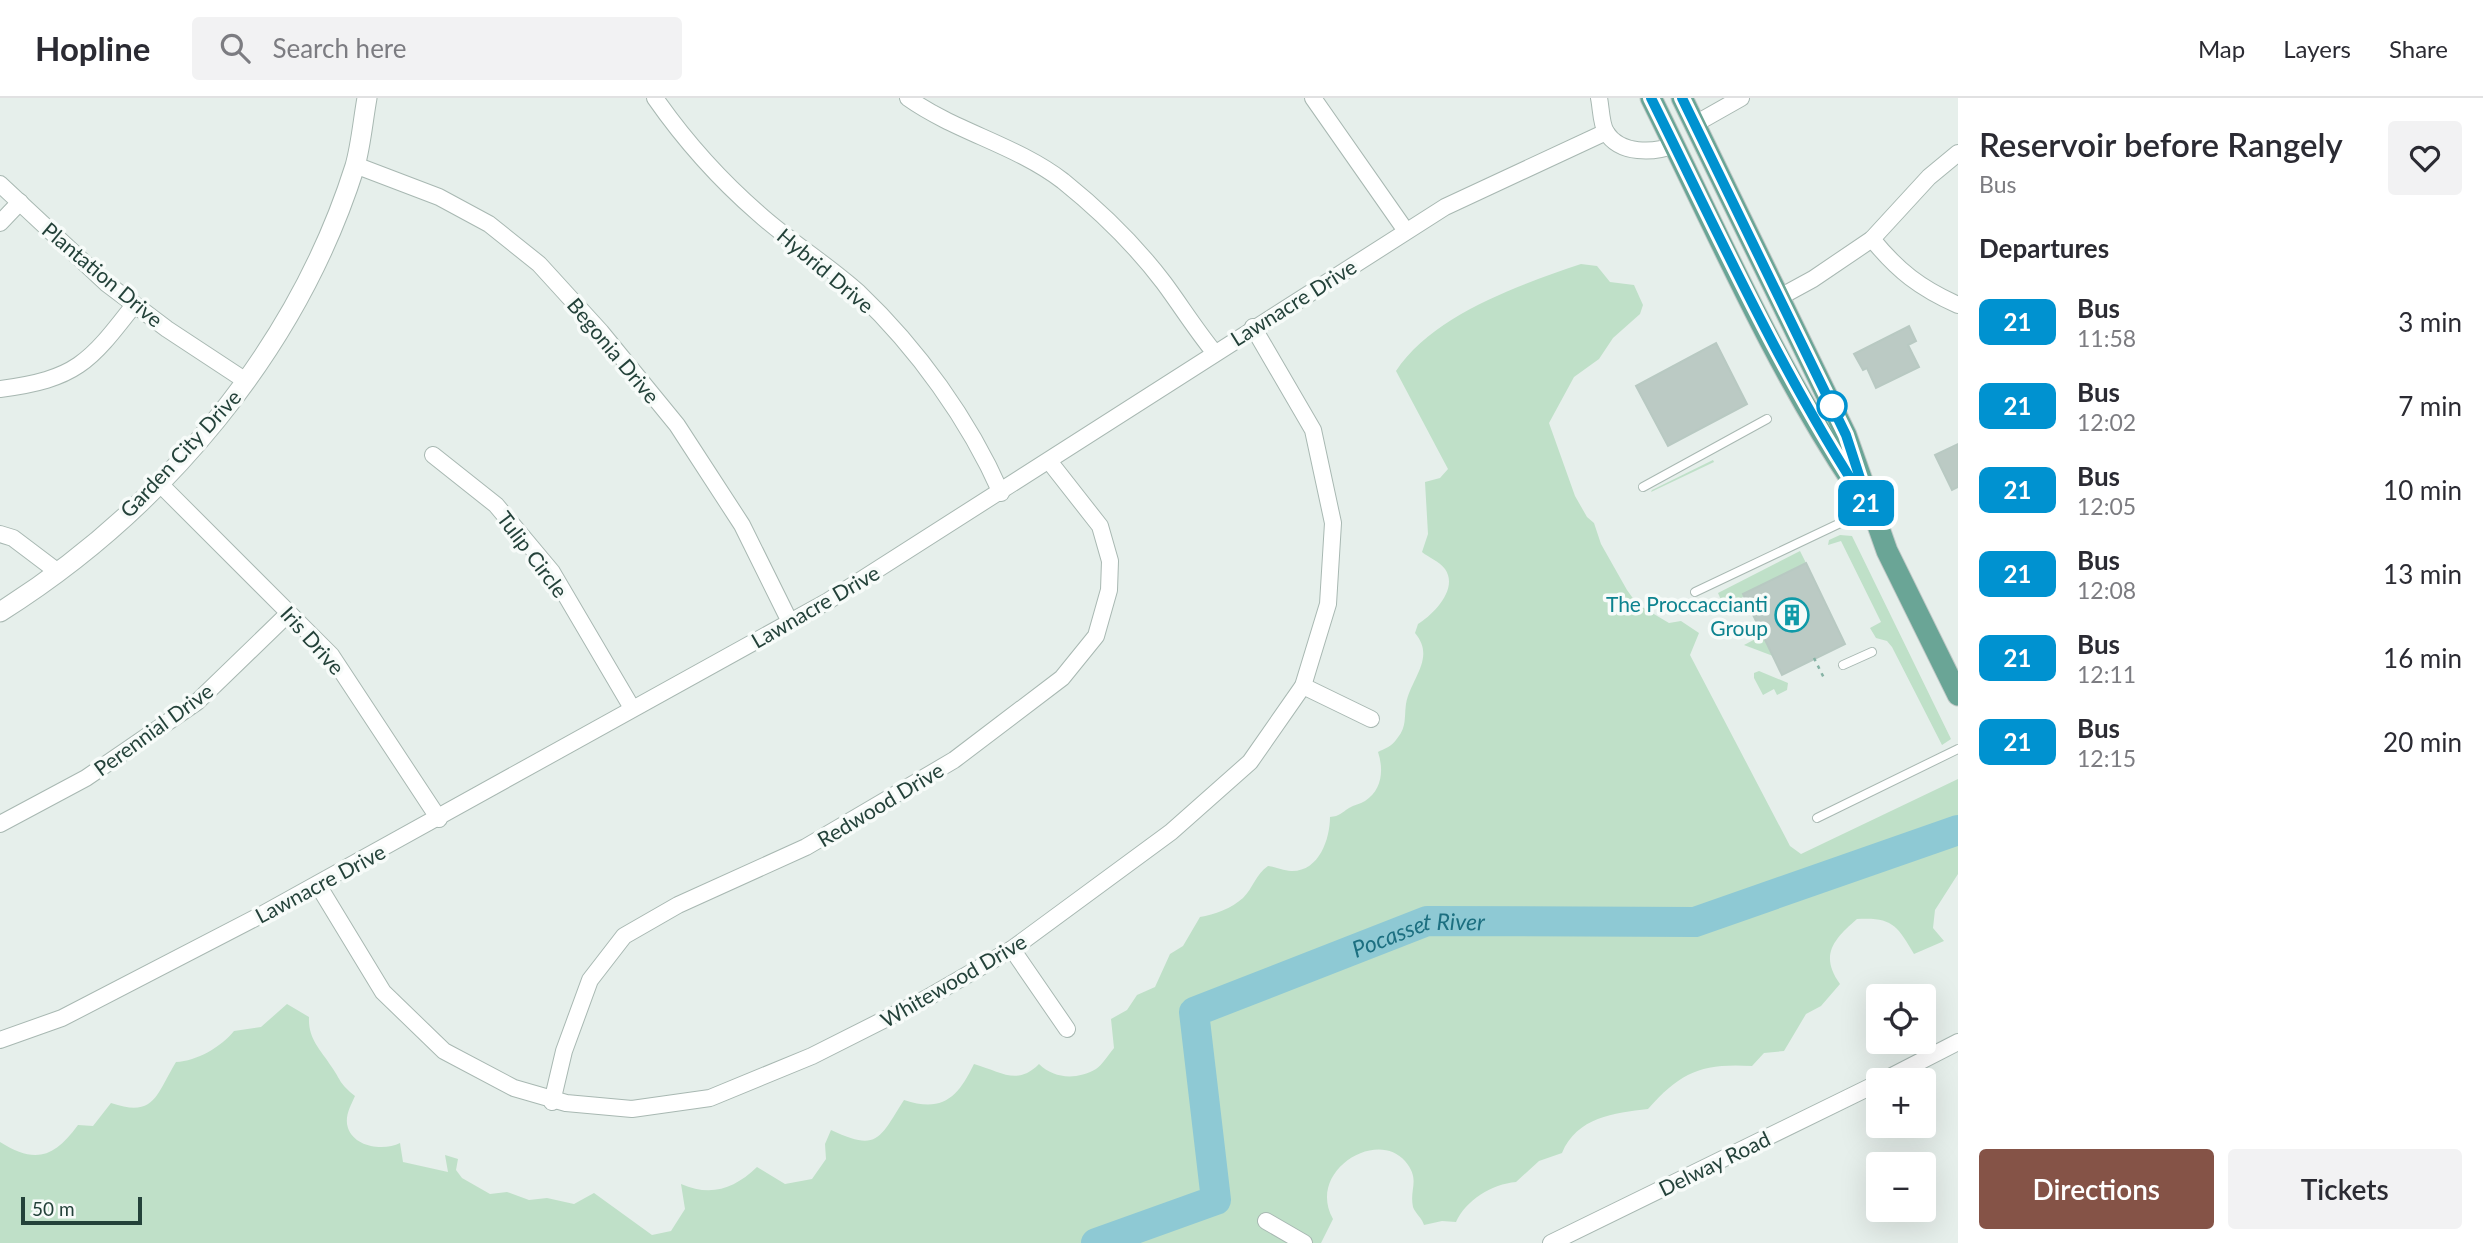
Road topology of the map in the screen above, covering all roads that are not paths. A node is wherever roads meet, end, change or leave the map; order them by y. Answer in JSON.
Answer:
{"nodes":[{"id":1,"x":367,"y":98,"type":"edge"},
{"id":2,"x":655,"y":98,"type":"edge"},
{"id":3,"x":908,"y":98,"type":"edge"},
{"id":4,"x":1313,"y":98,"type":"edge"},
{"id":5,"x":1599,"y":98,"type":"edge"},
{"id":6,"x":1651,"y":98,"type":"edge"},
{"id":7,"x":1682,"y":98,"type":"edge"},
{"id":8,"x":1741,"y":98,"type":"edge"},
{"id":9,"x":1695,"y":124,"type":"junction"},
{"id":10,"x":1606,"y":132,"type":"junction"},
{"id":11,"x":1675,"y":145,"type":"junction"},
{"id":12,"x":1958,"y":153,"type":"edge"},
{"id":13,"x":355,"y":165,"type":"junction"},
{"id":14,"x":0,"y":184,"type":"edge"},
{"id":15,"x":20,"y":202,"type":"junction"},
{"id":16,"x":0,"y":223,"type":"edge"},
{"id":17,"x":1406,"y":231,"type":"junction"},
{"id":18,"x":1872,"y":239,"type":"junction"},
{"id":19,"x":1780,"y":298,"type":"junction"},
{"id":20,"x":134,"y":304,"type":"junction"},
{"id":21,"x":1958,"y":305,"type":"edge"},
{"id":22,"x":1253,"y":327,"type":"junction"},
{"id":23,"x":1214,"y":352,"type":"junction"},
{"id":24,"x":246,"y":381,"type":"junction"},
{"id":25,"x":0,"y":389,"type":"edge"},
{"id":26,"x":1768,"y":419,"type":"dead end"},
{"id":27,"x":433,"y":455,"type":"dead end"},
{"id":28,"x":1049,"y":461,"type":"junction"},
{"id":29,"x":159,"y":483,"type":"junction"},
{"id":30,"x":1643,"y":486,"type":"dead end"},
{"id":31,"x":1001,"y":492,"type":"junction"},
{"id":32,"x":1870,"y":509,"type":"junction"},
{"id":33,"x":0,"y":534,"type":"edge"},
{"id":34,"x":58,"y":572,"type":"junction"},
{"id":35,"x":1695,"y":592,"type":"dead end"},
{"id":36,"x":0,"y":612,"type":"edge"},
{"id":37,"x":289,"y":613,"type":"junction"},
{"id":38,"x":790,"y":622,"type":"junction"},
{"id":39,"x":1872,"y":652,"type":"dead end"},
{"id":40,"x":1843,"y":665,"type":"dead end"},
{"id":41,"x":1303,"y":686,"type":"junction"},
{"id":42,"x":1958,"y":695,"type":"edge"},
{"id":43,"x":632,"y":708,"type":"junction"},
{"id":44,"x":1371,"y":719,"type":"dead end"},
{"id":45,"x":1958,"y":748,"type":"edge"},
{"id":46,"x":1817,"y":818,"type":"dead end"},
{"id":47,"x":439,"y":819,"type":"junction"},
{"id":48,"x":0,"y":824,"type":"edge"},
{"id":49,"x":318,"y":885,"type":"junction"},
{"id":50,"x":1012,"y":949,"type":"junction"},
{"id":51,"x":1067,"y":1028,"type":"dead end"},
{"id":52,"x":0,"y":1040,"type":"edge"},
{"id":53,"x":1958,"y":1042,"type":"edge"},
{"id":54,"x":1907,"y":1068,"type":"edge"},
{"id":55,"x":1866,"y":1089,"type":"edge"},
{"id":56,"x":552,"y":1102,"type":"junction"},
{"id":57,"x":1266,"y":1221,"type":"dead end"},
{"id":58,"x":1304,"y":1243,"type":"edge"},
{"id":59,"x":1551,"y":1243,"type":"edge"}],
"edges":[{"from":1,"to":13,"type":"street","name":"Garden City Drive"},
{"from":2,"to":31,"type":"street","name":"Hybrid Drive"},
{"from":3,"to":23,"type":"street"},
{"from":4,"to":17,"type":"street"},
{"from":5,"to":10,"type":"street"},
{"from":6,"to":11,"type":"main road"},
{"from":7,"to":9,"type":"main road"},
{"from":8,"to":9,"type":"street"},
{"from":9,"to":19,"type":"main road"},
{"from":10,"to":11,"type":"street"},
{"from":10,"to":17,"type":"street","name":"Lawnacre Drive"},
{"from":11,"to":32,"type":"main road"},
{"from":12,"to":18,"type":"street"},
{"from":13,"to":24,"type":"street","name":"Garden City Drive"},
{"from":13,"to":38,"type":"street","name":"Begonia Drive"},
{"from":14,"to":15,"type":"street","name":"Plantation Drive"},
{"from":15,"to":16,"type":"street"},
{"from":15,"to":20,"type":"street","name":"Plantation Drive"},
{"from":17,"to":22,"type":"street","name":"Lawnacre Drive"},
{"from":18,"to":19,"type":"street"},
{"from":18,"to":21,"type":"street"},
{"from":19,"to":32,"type":"main road"},
{"from":20,"to":24,"type":"street","name":"Plantation Drive"},
{"from":20,"to":25,"type":"street"},
{"from":22,"to":23,"type":"street","name":"Lawnacre Drive"},
{"from":22,"to":41,"type":"street","name":"Whitewood Drive"},
{"from":23,"to":28,"type":"street","name":"Lawnacre Drive"},
{"from":24,"to":29,"type":"street","name":"Garden City Drive"},
{"from":26,"to":30,"type":"lane"},
{"from":27,"to":43,"type":"street","name":"Tulip Circle"},
{"from":28,"to":31,"type":"street","name":"Lawnacre Drive"},
{"from":28,"to":56,"type":"street","name":"Redwood Drive"},
{"from":29,"to":34,"type":"street","name":"Garden City Drive"},
{"from":29,"to":37,"type":"street","name":"Iris Drive"},
{"from":31,"to":38,"type":"street","name":"Lawnacre Drive"},
{"from":32,"to":35,"type":"lane"},
{"from":32,"to":42,"type":"main road"},
{"from":33,"to":34,"type":"street"},
{"from":34,"to":36,"type":"street","name":"Garden City Drive"},
{"from":37,"to":47,"type":"street","name":"Iris Drive"},
{"from":37,"to":48,"type":"street","name":"Perennial Drive"},
{"from":38,"to":43,"type":"street","name":"Lawnacre Drive"},
{"from":39,"to":40,"type":"lane"},
{"from":41,"to":44,"type":"street"},
{"from":41,"to":50,"type":"street","name":"Whitewood Drive"},
{"from":43,"to":47,"type":"street","name":"Lawnacre Drive"},
{"from":45,"to":46,"type":"lane"},
{"from":47,"to":49,"type":"street","name":"Lawnacre Drive"},
{"from":49,"to":52,"type":"street","name":"Lawnacre Drive"},
{"from":49,"to":56,"type":"street","name":"Whitewood Drive"},
{"from":50,"to":51,"type":"street"},
{"from":50,"to":56,"type":"street","name":"Whitewood Drive"},
{"from":53,"to":54,"type":"street"},
{"from":55,"to":59,"type":"street","name":"Delway Road"},
{"from":57,"to":58,"type":"street"}]}
